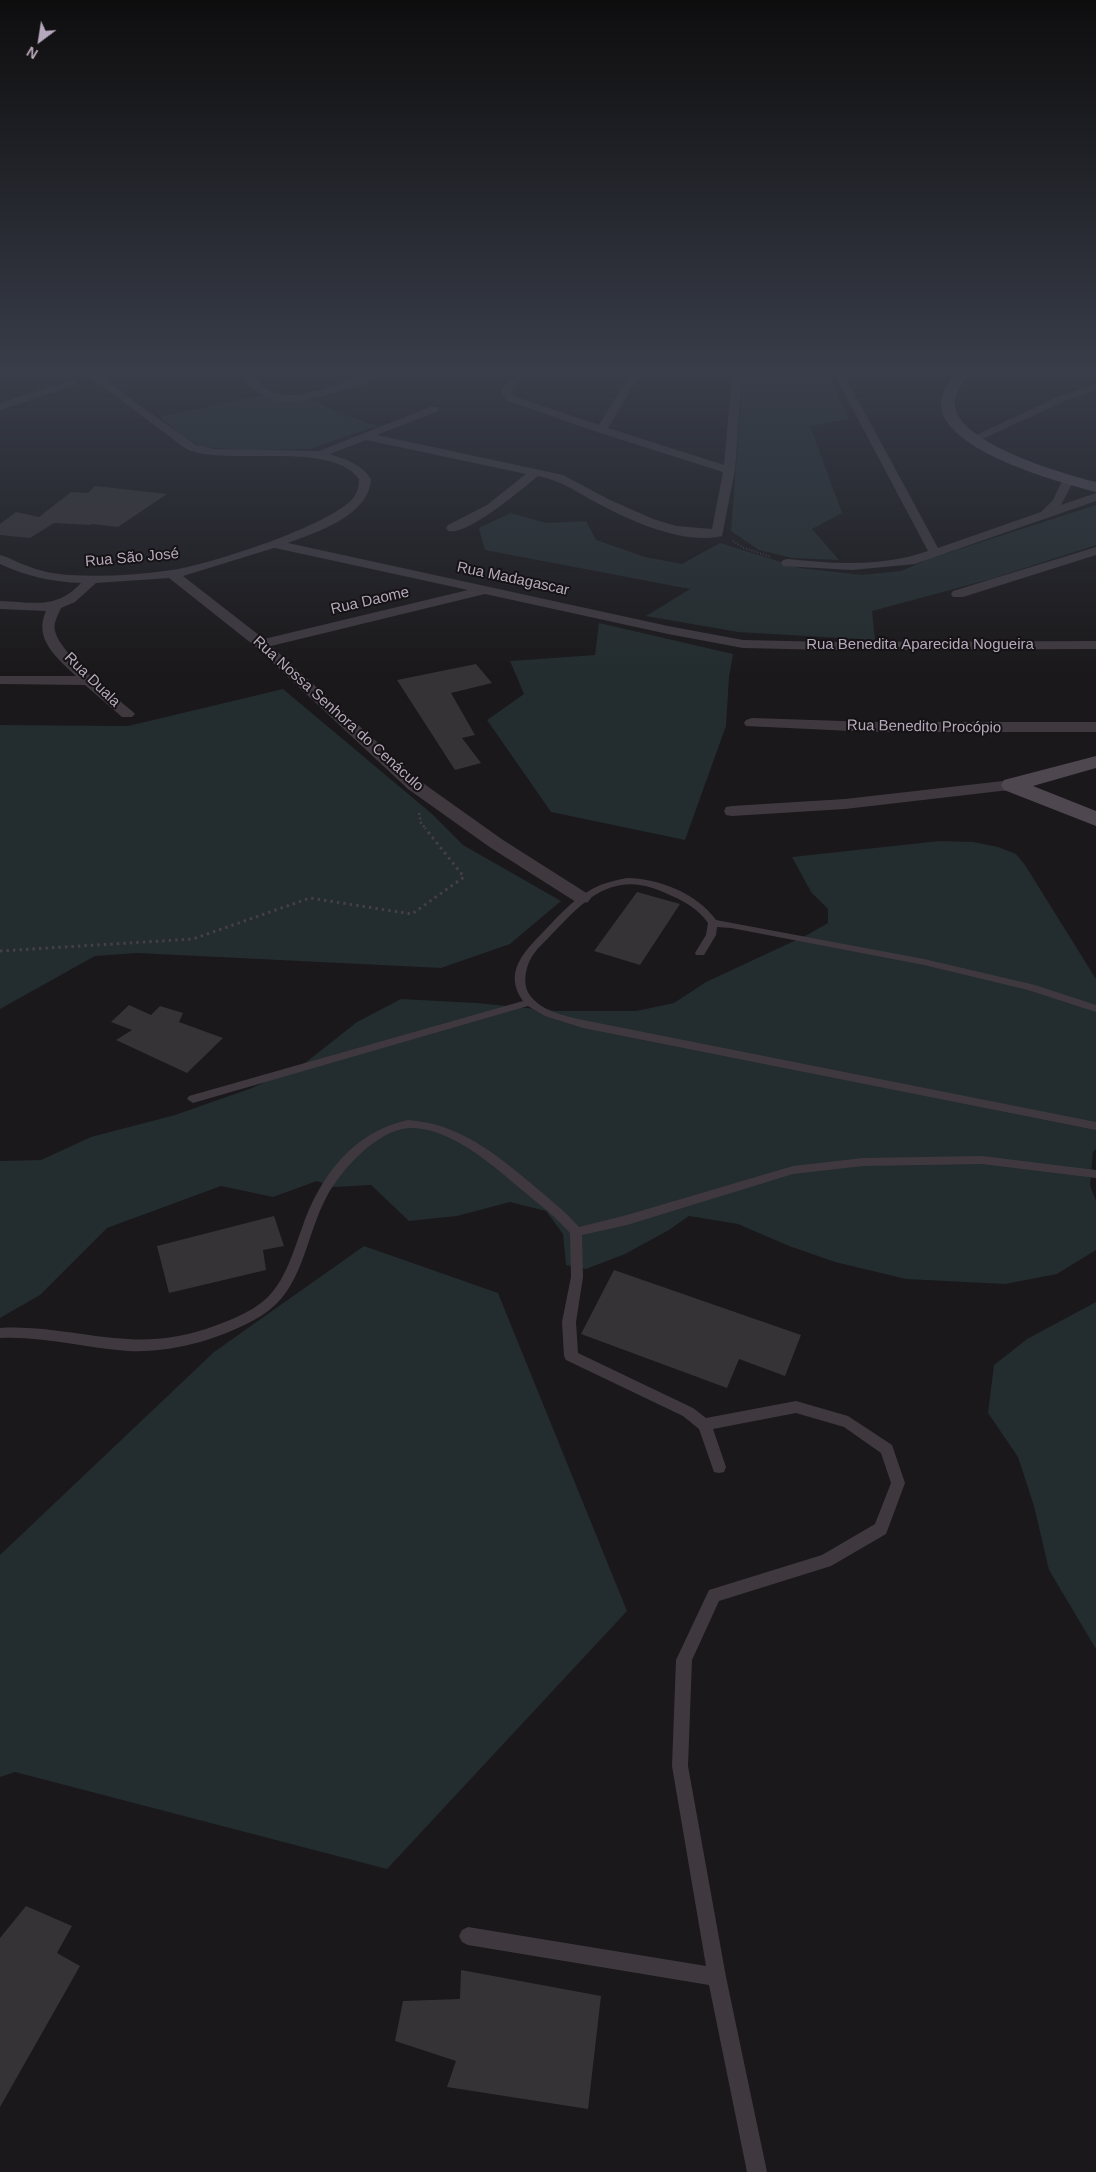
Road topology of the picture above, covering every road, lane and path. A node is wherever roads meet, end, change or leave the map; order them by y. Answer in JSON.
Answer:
{"nodes":[{"id":1,"x":362,"y":475,"type":"edge"},
{"id":2,"x":532,"y":475,"type":"edge"},
{"id":3,"x":553,"y":475,"type":"edge"},
{"id":4,"x":728,"y":475,"type":"edge"},
{"id":5,"x":893,"y":475,"type":"edge"},
{"id":6,"x":1055,"y":475,"type":"edge"},
{"id":7,"x":1068,"y":480,"type":"junction"},
{"id":8,"x":1096,"y":487,"type":"edge"},
{"id":9,"x":1096,"y":497,"type":"edge"},
{"id":10,"x":1046,"y":514,"type":"junction"},
{"id":11,"x":452,"y":528,"type":"dead end"},
{"id":12,"x":924,"y":530,"type":"junction"},
{"id":13,"x":718,"y":533,"type":"junction"},
{"id":14,"x":970,"y":540,"type":"junction"},
{"id":15,"x":275,"y":544,"type":"junction"},
{"id":16,"x":1096,"y":552,"type":"edge"},
{"id":17,"x":935,"y":553,"type":"junction"},
{"id":18,"x":0,"y":560,"type":"edge"},
{"id":19,"x":788,"y":562,"type":"joint"},
{"id":20,"x":172,"y":574,"type":"junction"},
{"id":21,"x":43,"y":576,"type":"junction"},
{"id":22,"x":92,"y":579,"type":"junction"},
{"id":23,"x":486,"y":590,"type":"junction"},
{"id":24,"x":958,"y":594,"type":"dead end"},
{"id":25,"x":27,"y":596,"type":"junction"},
{"id":26,"x":0,"y":605,"type":"edge"},
{"id":27,"x":54,"y":608,"type":"junction"},
{"id":28,"x":261,"y":644,"type":"junction"},
{"id":29,"x":743,"y":644,"type":"joint"},
{"id":30,"x":1096,"y":645,"type":"edge"},
{"id":31,"x":0,"y":680,"type":"edge"},
{"id":32,"x":88,"y":681,"type":"junction"},
{"id":33,"x":128,"y":714,"type":"dead end"},
{"id":34,"x":752,"y":723,"type":"dead end"},
{"id":35,"x":1096,"y":727,"type":"edge"},
{"id":36,"x":1096,"y":762,"type":"edge"},
{"id":37,"x":414,"y":785,"type":"junction"},
{"id":38,"x":1012,"y":785,"type":"junction"},
{"id":39,"x":732,"y":811,"type":"dead end"},
{"id":40,"x":1096,"y":819,"type":"edge"},
{"id":41,"x":582,"y":898,"type":"junction"},
{"id":42,"x":713,"y":923,"type":"junction"},
{"id":43,"x":0,"y":952,"type":"edge"},
{"id":44,"x":700,"y":953,"type":"dead end"},
{"id":45,"x":530,"y":1002,"type":"junction"},
{"id":46,"x":1096,"y":1009,"type":"edge"},
{"id":47,"x":192,"y":1099,"type":"dead end"},
{"id":48,"x":1096,"y":1126,"type":"edge"},
{"id":49,"x":1096,"y":1174,"type":"edge"},
{"id":50,"x":576,"y":1232,"type":"junction"},
{"id":51,"x":0,"y":1333,"type":"edge"},
{"id":52,"x":704,"y":1425,"type":"junction"},
{"id":53,"x":719,"y":1467,"type":"dead end"},
{"id":54,"x":468,"y":1936,"type":"dead end"},
{"id":55,"x":717,"y":1977,"type":"junction"},
{"id":56,"x":757,"y":2172,"type":"edge"}],
"edges":[{"from":1,"to":15,"type":"street","name":"Rua São José"},
{"from":2,"to":11,"type":"street"},
{"from":3,"to":13,"type":"street"},
{"from":4,"to":13,"type":"street"},
{"from":5,"to":12,"type":"street"},
{"from":6,"to":7,"type":"main road"},
{"from":7,"to":8,"type":"main road"},
{"from":7,"to":10,"type":"street"},
{"from":9,"to":10,"type":"street"},
{"from":10,"to":14,"type":"street"},
{"from":12,"to":14,"type":"street"},
{"from":12,"to":17,"type":"street"},
{"from":13,"to":19,"type":"path"},
{"from":14,"to":17,"type":"street"},
{"from":15,"to":20,"type":"street","name":"Rua São José"},
{"from":15,"to":23,"type":"street","name":"Rua Madagascar"},
{"from":16,"to":24,"type":"street"},
{"from":17,"to":19,"type":"street"},
{"from":18,"to":21,"type":"street","name":"Rua São José"},
{"from":20,"to":22,"type":"street","name":"Rua São José"},
{"from":20,"to":28,"type":"street","name":"Rua Nossa Senhora do Cenáculo"},
{"from":21,"to":22,"type":"street","name":"Rua São José"},
{"from":21,"to":25,"type":"street"},
{"from":22,"to":27,"type":"street"},
{"from":23,"to":28,"type":"street","name":"Rua Daome"},
{"from":23,"to":29,"type":"street","name":"Rua Madagascar"},
{"from":25,"to":26,"type":"street"},
{"from":25,"to":27,"type":"street"},
{"from":27,"to":32,"type":"street","name":"Rua Duala"},
{"from":28,"to":37,"type":"street","name":"Rua Nossa Senhora do Cenáculo"},
{"from":29,"to":30,"type":"street","name":"Rua Benedita Aparecida Nogueira"},
{"from":31,"to":32,"type":"street"},
{"from":32,"to":33,"type":"street","name":"Rua Duala"},
{"from":34,"to":35,"type":"street","name":"Rua Benedito Procópio"},
{"from":36,"to":38,"type":"main road"},
{"from":37,"to":41,"type":"street","name":"Rua Nossa Senhora do Cenáculo"},
{"from":37,"to":43,"type":"path"},
{"from":38,"to":39,"type":"street"},
{"from":38,"to":40,"type":"main road"},
{"from":41,"to":42,"type":"lane"},
{"from":41,"to":45,"type":"lane"},
{"from":42,"to":44,"type":"lane"},
{"from":42,"to":46,"type":"lane"},
{"from":45,"to":47,"type":"lane"},
{"from":45,"to":48,"type":"lane"},
{"from":49,"to":50,"type":"lane"},
{"from":50,"to":51,"type":"lane"},
{"from":50,"to":52,"type":"lane"},
{"from":52,"to":53,"type":"lane"},
{"from":52,"to":55,"type":"lane"},
{"from":54,"to":55,"type":"lane"},
{"from":55,"to":56,"type":"lane"}]}
